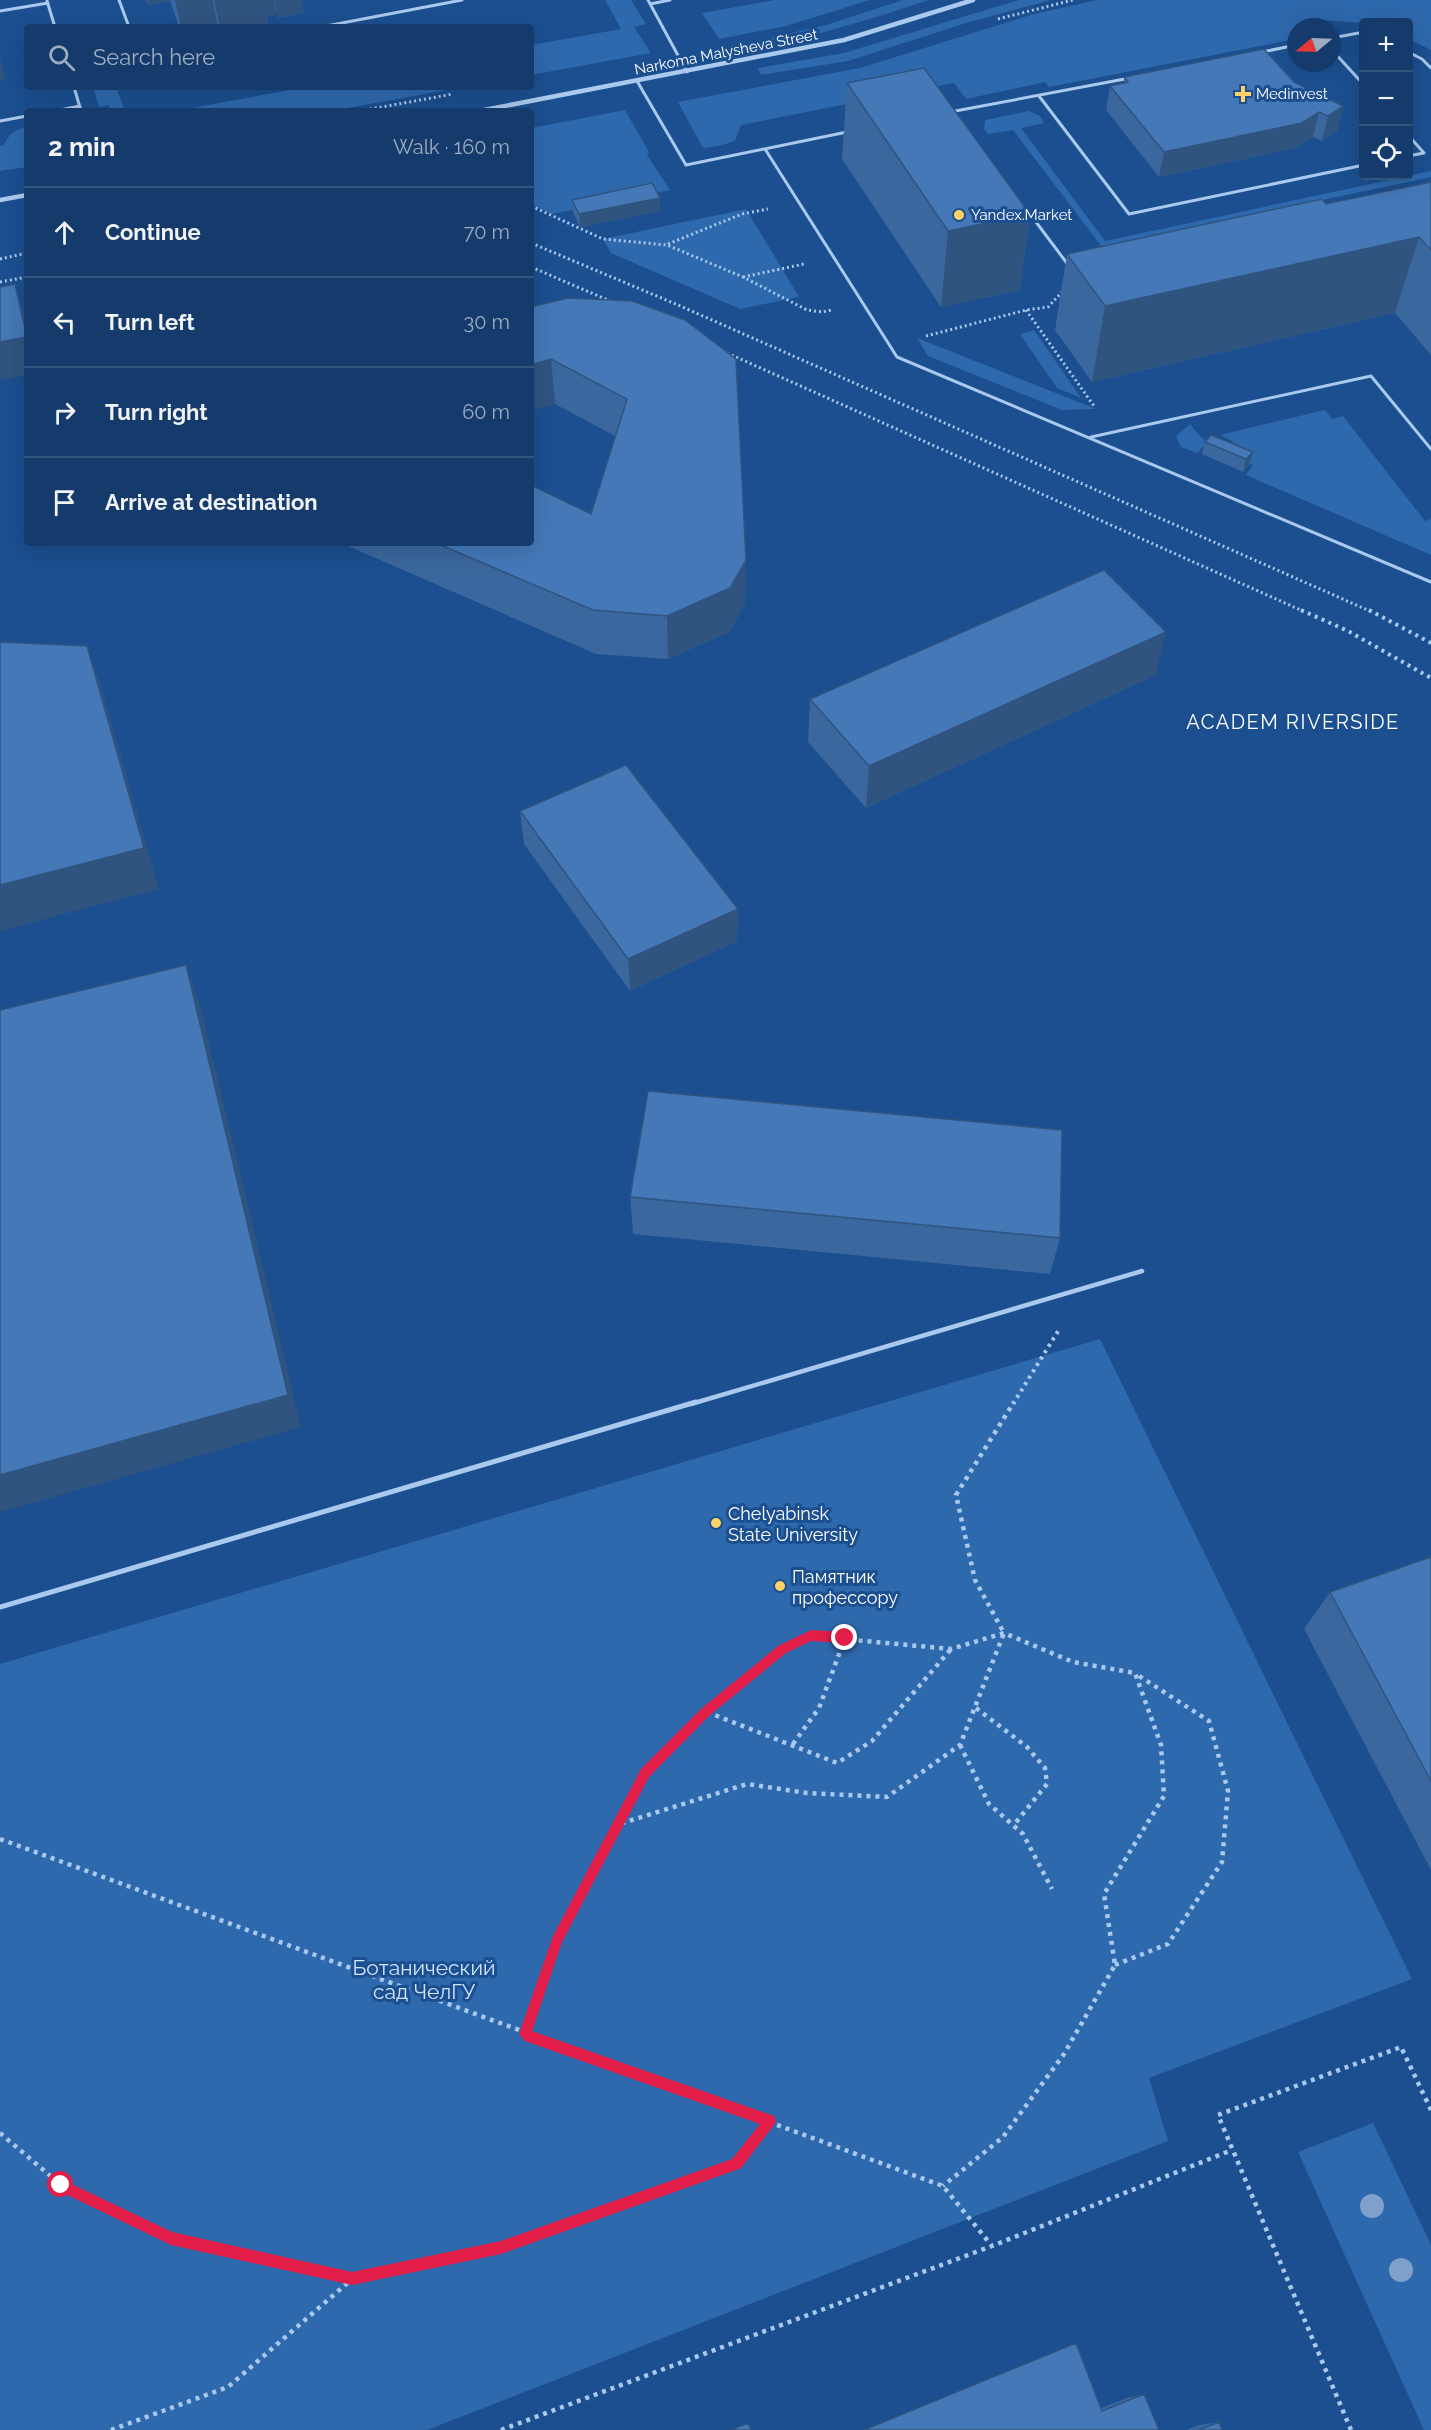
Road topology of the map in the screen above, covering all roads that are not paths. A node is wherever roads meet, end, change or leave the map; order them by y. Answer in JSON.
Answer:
{"nodes":[{"id":1,"x":119,"y":0,"type":"edge"},
{"id":2,"x":462,"y":0,"type":"edge"},
{"id":3,"x":670,"y":0,"type":"edge"},
{"id":4,"x":973,"y":0,"type":"edge"},
{"id":5,"x":47,"y":1,"type":"edge"},
{"id":6,"x":649,"y":2,"type":"edge"},
{"id":7,"x":0,"y":11,"type":"edge"},
{"id":8,"x":54,"y":24,"type":"edge"},
{"id":9,"x":128,"y":24,"type":"edge"},
{"id":10,"x":337,"y":24,"type":"edge"},
{"id":11,"x":1359,"y":33,"type":"edge"},
{"id":12,"x":1341,"y":36,"type":"edge"},
{"id":13,"x":1287,"y":47,"type":"edge"},
{"id":14,"x":1261,"y":52,"type":"edge"},
{"id":15,"x":1413,"y":54,"type":"edge"},
{"id":16,"x":1341,"y":60,"type":"edge"},
{"id":17,"x":1431,"y":68,"type":"edge"},
{"id":18,"x":687,"y":72,"type":"junction"},
{"id":19,"x":1132,"y":78,"type":"edge"},
{"id":20,"x":1359,"y":80,"type":"edge"},
{"id":21,"x":637,"y":81,"type":"junction"},
{"id":22,"x":75,"y":90,"type":"edge"},
{"id":23,"x":1039,"y":96,"type":"junction"},
{"id":24,"x":81,"y":108,"type":"edge"},
{"id":25,"x":495,"y":108,"type":"edge"},
{"id":26,"x":953,"y":111,"type":"junction"},
{"id":27,"x":942,"y":113,"type":"edge"},
{"id":28,"x":24,"y":117,"type":"edge"},
{"id":29,"x":960,"y":120,"type":"edge"},
{"id":30,"x":0,"y":122,"type":"edge"},
{"id":31,"x":848,"y":132,"type":"dead end"},
{"id":32,"x":1413,"y":141,"type":"edge"},
{"id":33,"x":765,"y":149,"type":"junction"},
{"id":34,"x":1431,"y":151,"type":"edge"},
{"id":35,"x":1424,"y":153,"type":"junction"},
{"id":36,"x":1413,"y":155,"type":"edge"},
{"id":37,"x":1359,"y":166,"type":"edge"},
{"id":38,"x":24,"y":196,"type":"edge"},
{"id":39,"x":0,"y":200,"type":"edge"},
{"id":40,"x":1021,"y":202,"type":"edge"},
{"id":41,"x":1075,"y":275,"type":"road end"},
{"id":42,"x":1090,"y":438,"type":"junction"},
{"id":43,"x":1431,"y":448,"type":"edge"},
{"id":44,"x":1431,"y":582,"type":"edge"},
{"id":45,"x":1142,"y":1271,"type":"dead end"},
{"id":46,"x":0,"y":1607,"type":"edge"}],
"edges":[{"from":1,"to":9,"type":"lane"},
{"from":2,"to":10,"type":"lane"},
{"from":3,"to":6,"type":"lane"},
{"from":4,"to":18,"type":"street","name":"Narkoma Malysheva Street"},
{"from":5,"to":7,"type":"lane"},
{"from":5,"to":8,"type":"lane"},
{"from":6,"to":18,"type":"lane"},
{"from":11,"to":12,"type":"lane"},
{"from":13,"to":14,"type":"lane"},
{"from":15,"to":17,"type":"lane"},
{"from":16,"to":20,"type":"lane"},
{"from":18,"to":21,"type":"street","name":"Narkoma Malysheva Street"},
{"from":19,"to":23,"type":"lane"},
{"from":21,"to":25,"type":"street","name":"Narkoma Malysheva Street"},
{"from":21,"to":33,"type":"lane"},
{"from":22,"to":24,"type":"lane"},
{"from":23,"to":26,"type":"lane"},
{"from":23,"to":37,"type":"lane"},
{"from":26,"to":27,"type":"lane"},
{"from":26,"to":29,"type":"lane"},
{"from":28,"to":30,"type":"lane"},
{"from":31,"to":33,"type":"lane"},
{"from":32,"to":35,"type":"lane"},
{"from":33,"to":42,"type":"lane"},
{"from":34,"to":35,"type":"lane"},
{"from":35,"to":36,"type":"lane"},
{"from":38,"to":39,"type":"street"},
{"from":40,"to":41,"type":"lane"},
{"from":42,"to":43,"type":"lane"},
{"from":42,"to":44,"type":"lane"},
{"from":45,"to":46,"type":"lane"}]}
